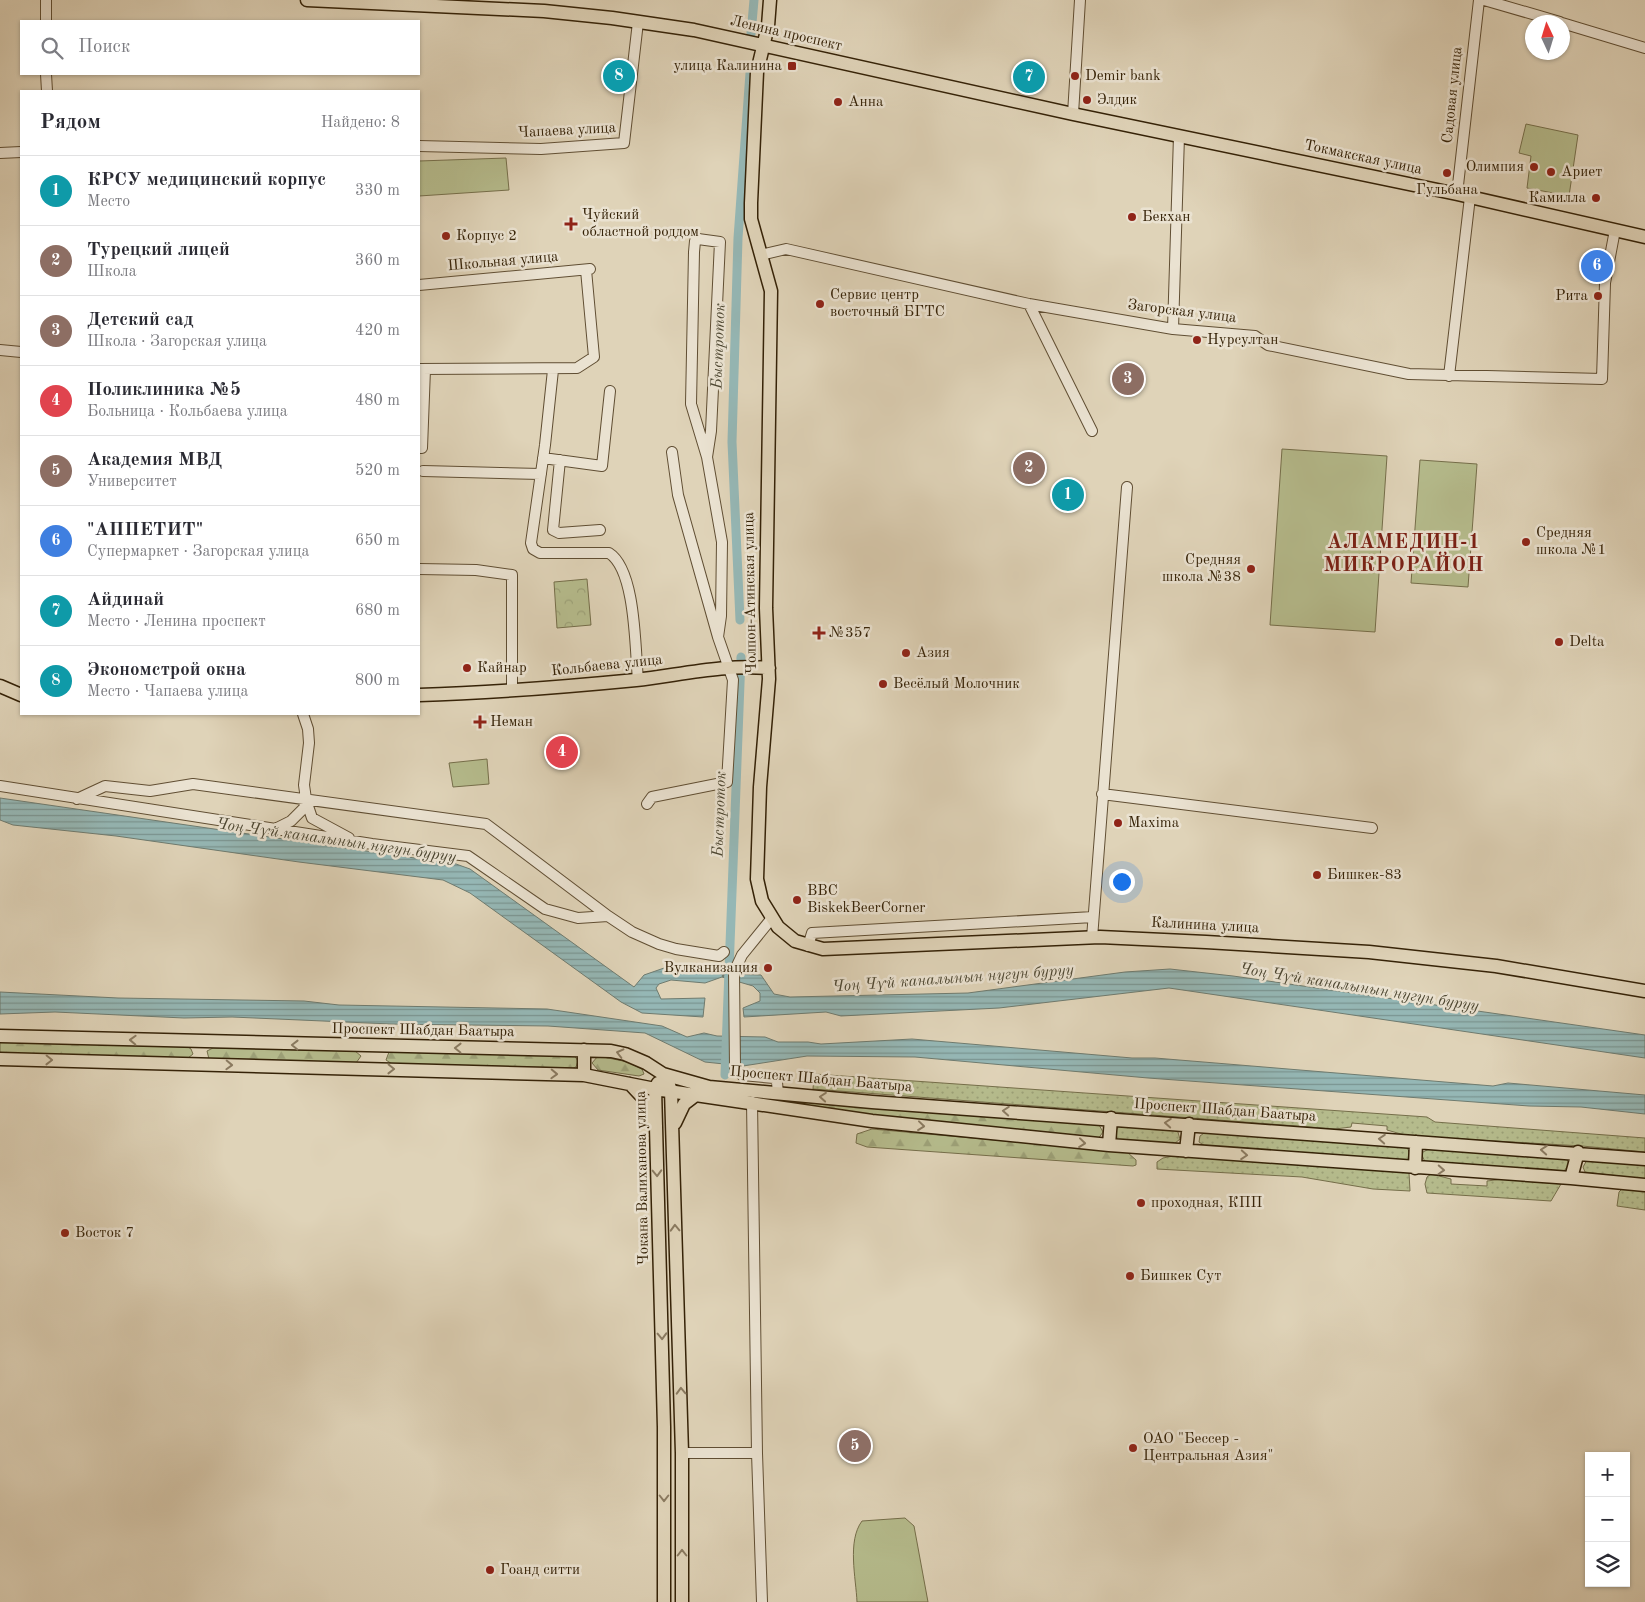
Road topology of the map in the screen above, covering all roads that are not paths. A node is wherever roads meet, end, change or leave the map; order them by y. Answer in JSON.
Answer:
{"nodes":[{"id":1,"x":46,"y":0,"type":"edge"},
{"id":2,"x":307,"y":0,"type":"edge"},
{"id":3,"x":770,"y":0,"type":"edge"},
{"id":4,"x":1080,"y":0,"type":"edge"},
{"id":5,"x":1479,"y":0,"type":"edge"},
{"id":6,"x":1484,"y":0,"type":"edge"},
{"id":7,"x":1534,"y":15,"type":"edge"},
{"id":8,"x":46,"y":20,"type":"edge"},
{"id":9,"x":638,"y":22,"type":"junction"},
{"id":10,"x":1570,"y":26,"type":"edge"},
{"id":11,"x":764,"y":46,"type":"junction"},
{"id":12,"x":1645,"y":48,"type":"edge"},
{"id":13,"x":46,"y":75,"type":"edge"},
{"id":14,"x":47,"y":90,"type":"edge"},
{"id":15,"x":1073,"y":114,"type":"junction"},
{"id":16,"x":1178,"y":136,"type":"junction"},
{"id":17,"x":420,"y":146,"type":"edge"},
{"id":18,"x":20,"y":152,"type":"edge"},
{"id":19,"x":0,"y":153,"type":"edge"},
{"id":20,"x":1458,"y":194,"type":"junction"},
{"id":21,"x":1470,"y":197,"type":"junction"},
{"id":22,"x":1615,"y":230,"type":"junction"},
{"id":23,"x":1645,"y":238,"type":"edge"},
{"id":24,"x":761,"y":255,"type":"junction"},
{"id":25,"x":420,"y":285,"type":"edge"},
{"id":26,"x":1029,"y":304,"type":"junction"},
{"id":27,"x":1173,"y":329,"type":"junction"},
{"id":28,"x":0,"y":350,"type":"edge"},
{"id":29,"x":20,"y":352,"type":"edge"},
{"id":30,"x":422,"y":369,"type":"edge"},
{"id":31,"x":553,"y":370,"type":"junction"},
{"id":32,"x":1450,"y":376,"type":"junction"},
{"id":33,"x":610,"y":391,"type":"dead end"},
{"id":34,"x":1092,"y":431,"type":"dead end"},
{"id":35,"x":420,"y":448,"type":"edge"},
{"id":36,"x":672,"y":452,"type":"dead end"},
{"id":37,"x":707,"y":457,"type":"junction"},
{"id":38,"x":543,"y":458,"type":"junction"},
{"id":39,"x":560,"y":460,"type":"junction"},
{"id":40,"x":422,"y":471,"type":"dead end"},
{"id":41,"x":541,"y":474,"type":"junction"},
{"id":42,"x":1126,"y":487,"type":"dead end"},
{"id":43,"x":600,"y":530,"type":"dead end"},
{"id":44,"x":420,"y":569,"type":"edge"},
{"id":45,"x":718,"y":637,"type":"junction"},
{"id":46,"x":732,"y":668,"type":"junction"},
{"id":47,"x":769,"y":668,"type":"junction"},
{"id":48,"x":638,"y":680,"type":"junction"},
{"id":49,"x":0,"y":686,"type":"edge"},
{"id":50,"x":512,"y":691,"type":"junction"},
{"id":51,"x":20,"y":695,"type":"edge"},
{"id":52,"x":420,"y":695,"type":"edge"},
{"id":53,"x":303,"y":715,"type":"edge"},
{"id":54,"x":0,"y":786,"type":"edge"},
{"id":55,"x":1102,"y":794,"type":"junction"},
{"id":56,"x":78,"y":799,"type":"junction"},
{"id":57,"x":306,"y":799,"type":"junction"},
{"id":58,"x":647,"y":804,"type":"dead end"},
{"id":59,"x":1372,"y":828,"type":"dead end"},
{"id":60,"x":275,"y":829,"type":"junction"},
{"id":61,"x":356,"y":841,"type":"junction"},
{"id":62,"x":608,"y":916,"type":"junction"},
{"id":63,"x":1093,"y":917,"type":"junction"},
{"id":64,"x":772,"y":918,"type":"junction"},
{"id":65,"x":1092,"y":938,"type":"junction"},
{"id":66,"x":808,"y":946,"type":"junction"},
{"id":67,"x":724,"y":952,"type":"dead end"},
{"id":68,"x":1645,"y":991,"type":"edge"},
{"id":69,"x":0,"y":1036,"type":"edge"},
{"id":70,"x":200,"y":1042,"type":"junction"},
{"id":71,"x":372,"y":1046,"type":"junction"},
{"id":72,"x":584,"y":1050,"type":"junction"},
{"id":73,"x":0,"y":1059,"type":"edge"},
{"id":74,"x":646,"y":1063,"type":"junction"},
{"id":75,"x":199,"y":1064,"type":"junction"},
{"id":76,"x":371,"y":1069,"type":"junction"},
{"id":77,"x":663,"y":1074,"type":"junction"},
{"id":78,"x":584,"y":1075,"type":"junction"},
{"id":79,"x":628,"y":1082,"type":"junction"},
{"id":80,"x":655,"y":1089,"type":"junction"},
{"id":81,"x":671,"y":1090,"type":"junction"},
{"id":82,"x":697,"y":1094,"type":"junction"},
{"id":83,"x":778,"y":1094,"type":"junction"},
{"id":84,"x":752,"y":1102,"type":"junction"},
{"id":85,"x":1111,"y":1118,"type":"junction"},
{"id":86,"x":1189,"y":1124,"type":"junction"},
{"id":87,"x":656,"y":1132,"type":"junction"},
{"id":88,"x":672,"y":1132,"type":"junction"},
{"id":89,"x":1416,"y":1142,"type":"junction"},
{"id":90,"x":1109,"y":1146,"type":"junction"},
{"id":91,"x":1186,"y":1151,"type":"junction"},
{"id":92,"x":1578,"y":1152,"type":"junction"},
{"id":93,"x":1645,"y":1159,"type":"edge"},
{"id":94,"x":1415,"y":1168,"type":"junction"},
{"id":95,"x":1571,"y":1178,"type":"junction"},
{"id":96,"x":1645,"y":1185,"type":"edge"},
{"id":97,"x":682,"y":1453,"type":"junction"},
{"id":98,"x":757,"y":1453,"type":"junction"},
{"id":99,"x":664,"y":1602,"type":"edge"},
{"id":100,"x":682,"y":1602,"type":"edge"},
{"id":101,"x":762,"y":1602,"type":"edge"}],
"edges":[{"from":1,"to":8,"type":"street"},
{"from":2,"to":9,"type":"main road","name":"Ленина проспект"},
{"from":3,"to":11,"type":"main road"},
{"from":4,"to":15,"type":"street"},
{"from":5,"to":20,"type":"street","name":"Садовая улица"},
{"from":6,"to":7,"type":"street"},
{"from":9,"to":11,"type":"main road","name":"Ленина проспект"},
{"from":9,"to":17,"type":"street","name":"Чапаева улица"},
{"from":10,"to":12,"type":"street"},
{"from":11,"to":15,"type":"main road","name":"Ленина проспект"},
{"from":11,"to":24,"type":"main road","name":"Чолпон-Атинская улица"},
{"from":13,"to":14,"type":"street"},
{"from":15,"to":16,"type":"main road","name":"Токмакская улица"},
{"from":16,"to":20,"type":"main road","name":"Токмакская улица"},
{"from":16,"to":27,"type":"street"},
{"from":18,"to":19,"type":"street"},
{"from":20,"to":21,"type":"main road","name":"Токмакская улица"},
{"from":21,"to":22,"type":"main road","name":"Токмакская улица"},
{"from":21,"to":32,"type":"street"},
{"from":22,"to":23,"type":"main road","name":"Токмакская улица"},
{"from":22,"to":32,"type":"street","name":"Загорская улица"},
{"from":24,"to":26,"type":"street","name":"Загорская улица"},
{"from":24,"to":47,"type":"main road","name":"Чолпон-Атинская улица"},
{"from":25,"to":31,"type":"street","name":"Школьная улица"},
{"from":26,"to":27,"type":"street","name":"Загорская улица"},
{"from":26,"to":34,"type":"street"},
{"from":27,"to":32,"type":"street","name":"Загорская улица"},
{"from":28,"to":29,"type":"street"},
{"from":30,"to":31,"type":"street"},
{"from":30,"to":35,"type":"street"},
{"from":31,"to":38,"type":"street"},
{"from":33,"to":39,"type":"street"},
{"from":36,"to":45,"type":"street"},
{"from":37,"to":37,"type":"street"},
{"from":37,"to":45,"type":"street"},
{"from":38,"to":39,"type":"street"},
{"from":38,"to":41,"type":"street"},
{"from":39,"to":43,"type":"street"},
{"from":40,"to":41,"type":"street"},
{"from":41,"to":48,"type":"street"},
{"from":42,"to":55,"type":"street"},
{"from":44,"to":50,"type":"street"},
{"from":45,"to":46,"type":"street"},
{"from":46,"to":47,"type":"main road","name":"Кольбаева улица"},
{"from":46,"to":48,"type":"main road","name":"Кольбаева улица"},
{"from":46,"to":58,"type":"street"},
{"from":47,"to":64,"type":"main road","name":"Чолпон-Атинская улица"},
{"from":48,"to":50,"type":"main road","name":"Кольбаева улица"},
{"from":49,"to":51,"type":"main road"},
{"from":50,"to":52,"type":"main road","name":"Кольбаева улица"},
{"from":53,"to":57,"type":"street"},
{"from":54,"to":56,"type":"street"},
{"from":55,"to":59,"type":"street"},
{"from":55,"to":63,"type":"street"},
{"from":56,"to":57,"type":"street"},
{"from":56,"to":60,"type":"street"},
{"from":57,"to":60,"type":"street"},
{"from":57,"to":61,"type":"street"},
{"from":57,"to":62,"type":"street"},
{"from":60,"to":61,"type":"street"},
{"from":61,"to":62,"type":"street"},
{"from":62,"to":67,"type":"street"},
{"from":63,"to":65,"type":"street"},
{"from":63,"to":66,"type":"street"},
{"from":64,"to":66,"type":"main road","name":"Калинина улица"},
{"from":64,"to":83,"type":"street"},
{"from":65,"to":66,"type":"main road","name":"Калинина улица"},
{"from":65,"to":68,"type":"main road","name":"Калинина улица"},
{"from":70,"to":69,"type":"main road","name":"Проспект Шабдан Баатыра","one_way":true},
{"from":71,"to":70,"type":"main road","name":"Проспект Шабдан Баатыра","one_way":true},
{"from":70,"to":75,"type":"main road"},
{"from":72,"to":71,"type":"main road","name":"Проспект Шабдан Баатыра","one_way":true},
{"from":71,"to":76,"type":"main road"},
{"from":74,"to":72,"type":"main road","name":"Проспект Шабдан Баатыра","one_way":true},
{"from":72,"to":78,"type":"main road"},
{"from":73,"to":75,"type":"main road","name":"Проспект Шабдан Баатыра","one_way":true},
{"from":74,"to":77,"type":"main road","name":"Проспект Шабдан Баатыра"},
{"from":74,"to":79,"type":"main road"},
{"from":75,"to":76,"type":"main road","name":"Проспект Шабдан Баатыра","one_way":true},
{"from":76,"to":78,"type":"main road","name":"Проспект Шабдан Баатыра","one_way":true},
{"from":77,"to":80,"type":"main road","name":"Чокана Валиханова улица"},
{"from":77,"to":81,"type":"main road","name":"Чокана Валиханова улица"},
{"from":77,"to":83,"type":"main road","name":"Проспект Шабдан Баатыра"},
{"from":78,"to":79,"type":"main road","name":"Проспект Шабдан Баатыра"},
{"from":79,"to":80,"type":"main road","name":"Проспект Шабдан Баатыра"},
{"from":79,"to":87,"type":"main road"},
{"from":80,"to":81,"type":"main road","name":"Проспект Шабдан Баатыра"},
{"from":80,"to":87,"type":"main road","name":"Чокана Валиханова улица"},
{"from":81,"to":82,"type":"main road","name":"Проспект Шабдан Баатыра"},
{"from":81,"to":88,"type":"main road","name":"Чокана Валиханова улица"},
{"from":82,"to":84,"type":"main road","name":"Проспект Шабдан Баатыра"},
{"from":82,"to":88,"type":"main road"},
{"from":85,"to":83,"type":"main road","name":"Проспект Шабдан Баатыра","one_way":true},
{"from":84,"to":90,"type":"main road","name":"Проспект Шабдан Баатыра","one_way":true},
{"from":84,"to":98,"type":"street"},
{"from":86,"to":85,"type":"main road","name":"Проспект Шабдан Баатыра","one_way":true},
{"from":85,"to":90,"type":"main road"},
{"from":89,"to":86,"type":"main road","name":"Проспект Шабдан Баатыра","one_way":true},
{"from":86,"to":91,"type":"main road"},
{"from":87,"to":99,"type":"main road","name":"Чокана Валиханова улица","one_way":true},
{"from":97,"to":88,"type":"main road","name":"Чокана Валиханова улица","one_way":true},
{"from":92,"to":89,"type":"main road","name":"Проспект Шабдан Баатыра","one_way":true},
{"from":89,"to":94,"type":"main road"},
{"from":90,"to":91,"type":"main road","name":"Проспект Шабдан Баатыра"},
{"from":91,"to":94,"type":"main road","name":"Проспект Шабдан Баатыра","one_way":true},
{"from":92,"to":93,"type":"main road","name":"Проспект Шабдан Баатыра"},
{"from":92,"to":95,"type":"main road"},
{"from":94,"to":95,"type":"main road","name":"Проспект Шабдан Баатыра","one_way":true},
{"from":95,"to":96,"type":"main road","name":"Проспект Шабдан Баатыра"},
{"from":97,"to":98,"type":"street"},
{"from":100,"to":97,"type":"main road","name":"Чокана Валиханова улица","one_way":true},
{"from":98,"to":101,"type":"street"}]}
